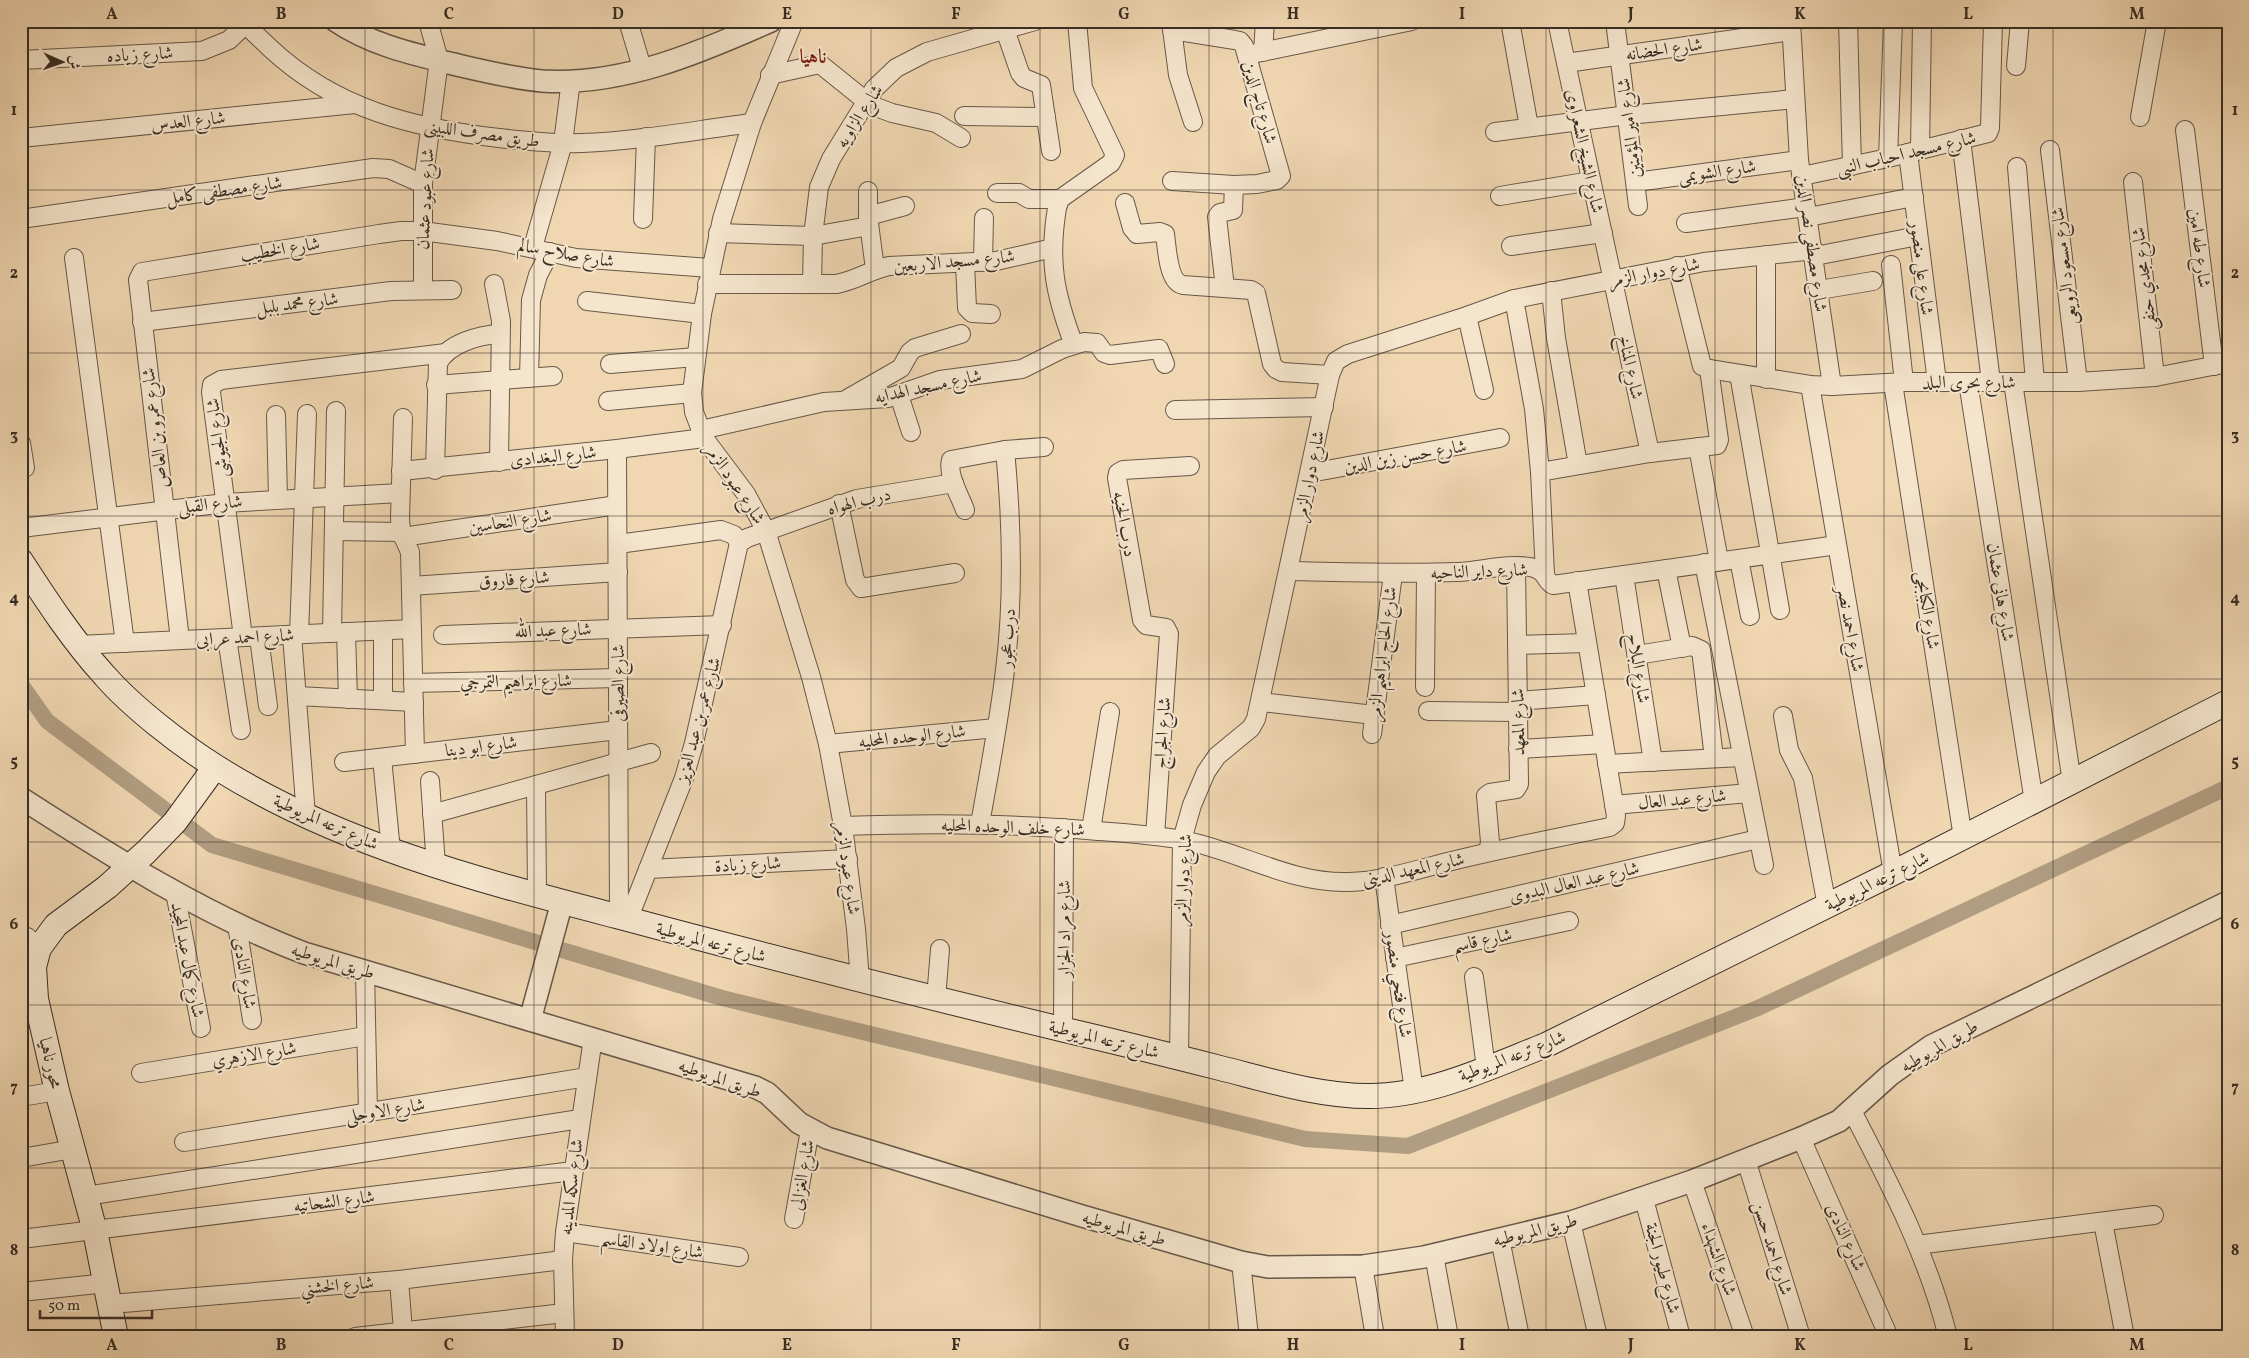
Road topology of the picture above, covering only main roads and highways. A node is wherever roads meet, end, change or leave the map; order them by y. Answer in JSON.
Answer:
{"nodes":[{"id":1,"x":21,"y":561,"type":"edge"},
{"id":2,"x":2228,"y":702,"type":"edge"},
{"id":3,"x":211,"y":773,"type":"junction"},
{"id":4,"x":30,"y":942,"type":"edge"},
{"id":5,"x":29,"y":1001,"type":"edge"},
{"id":6,"x":116,"y":1337,"type":"edge"}],
"edges":[{"from":1,"to":3,"type":"main road","name":"شارع ترعه المريوطية"},
{"from":2,"to":3,"type":"main road","name":"شارع ترعه المريوطية"},
{"from":3,"to":4,"type":"main road","name":"محور ناهيا"},
{"from":4,"to":5,"type":"main road","name":"محور ناهيا"},
{"from":5,"to":6,"type":"main road","name":"محور ناهيا"}]}
